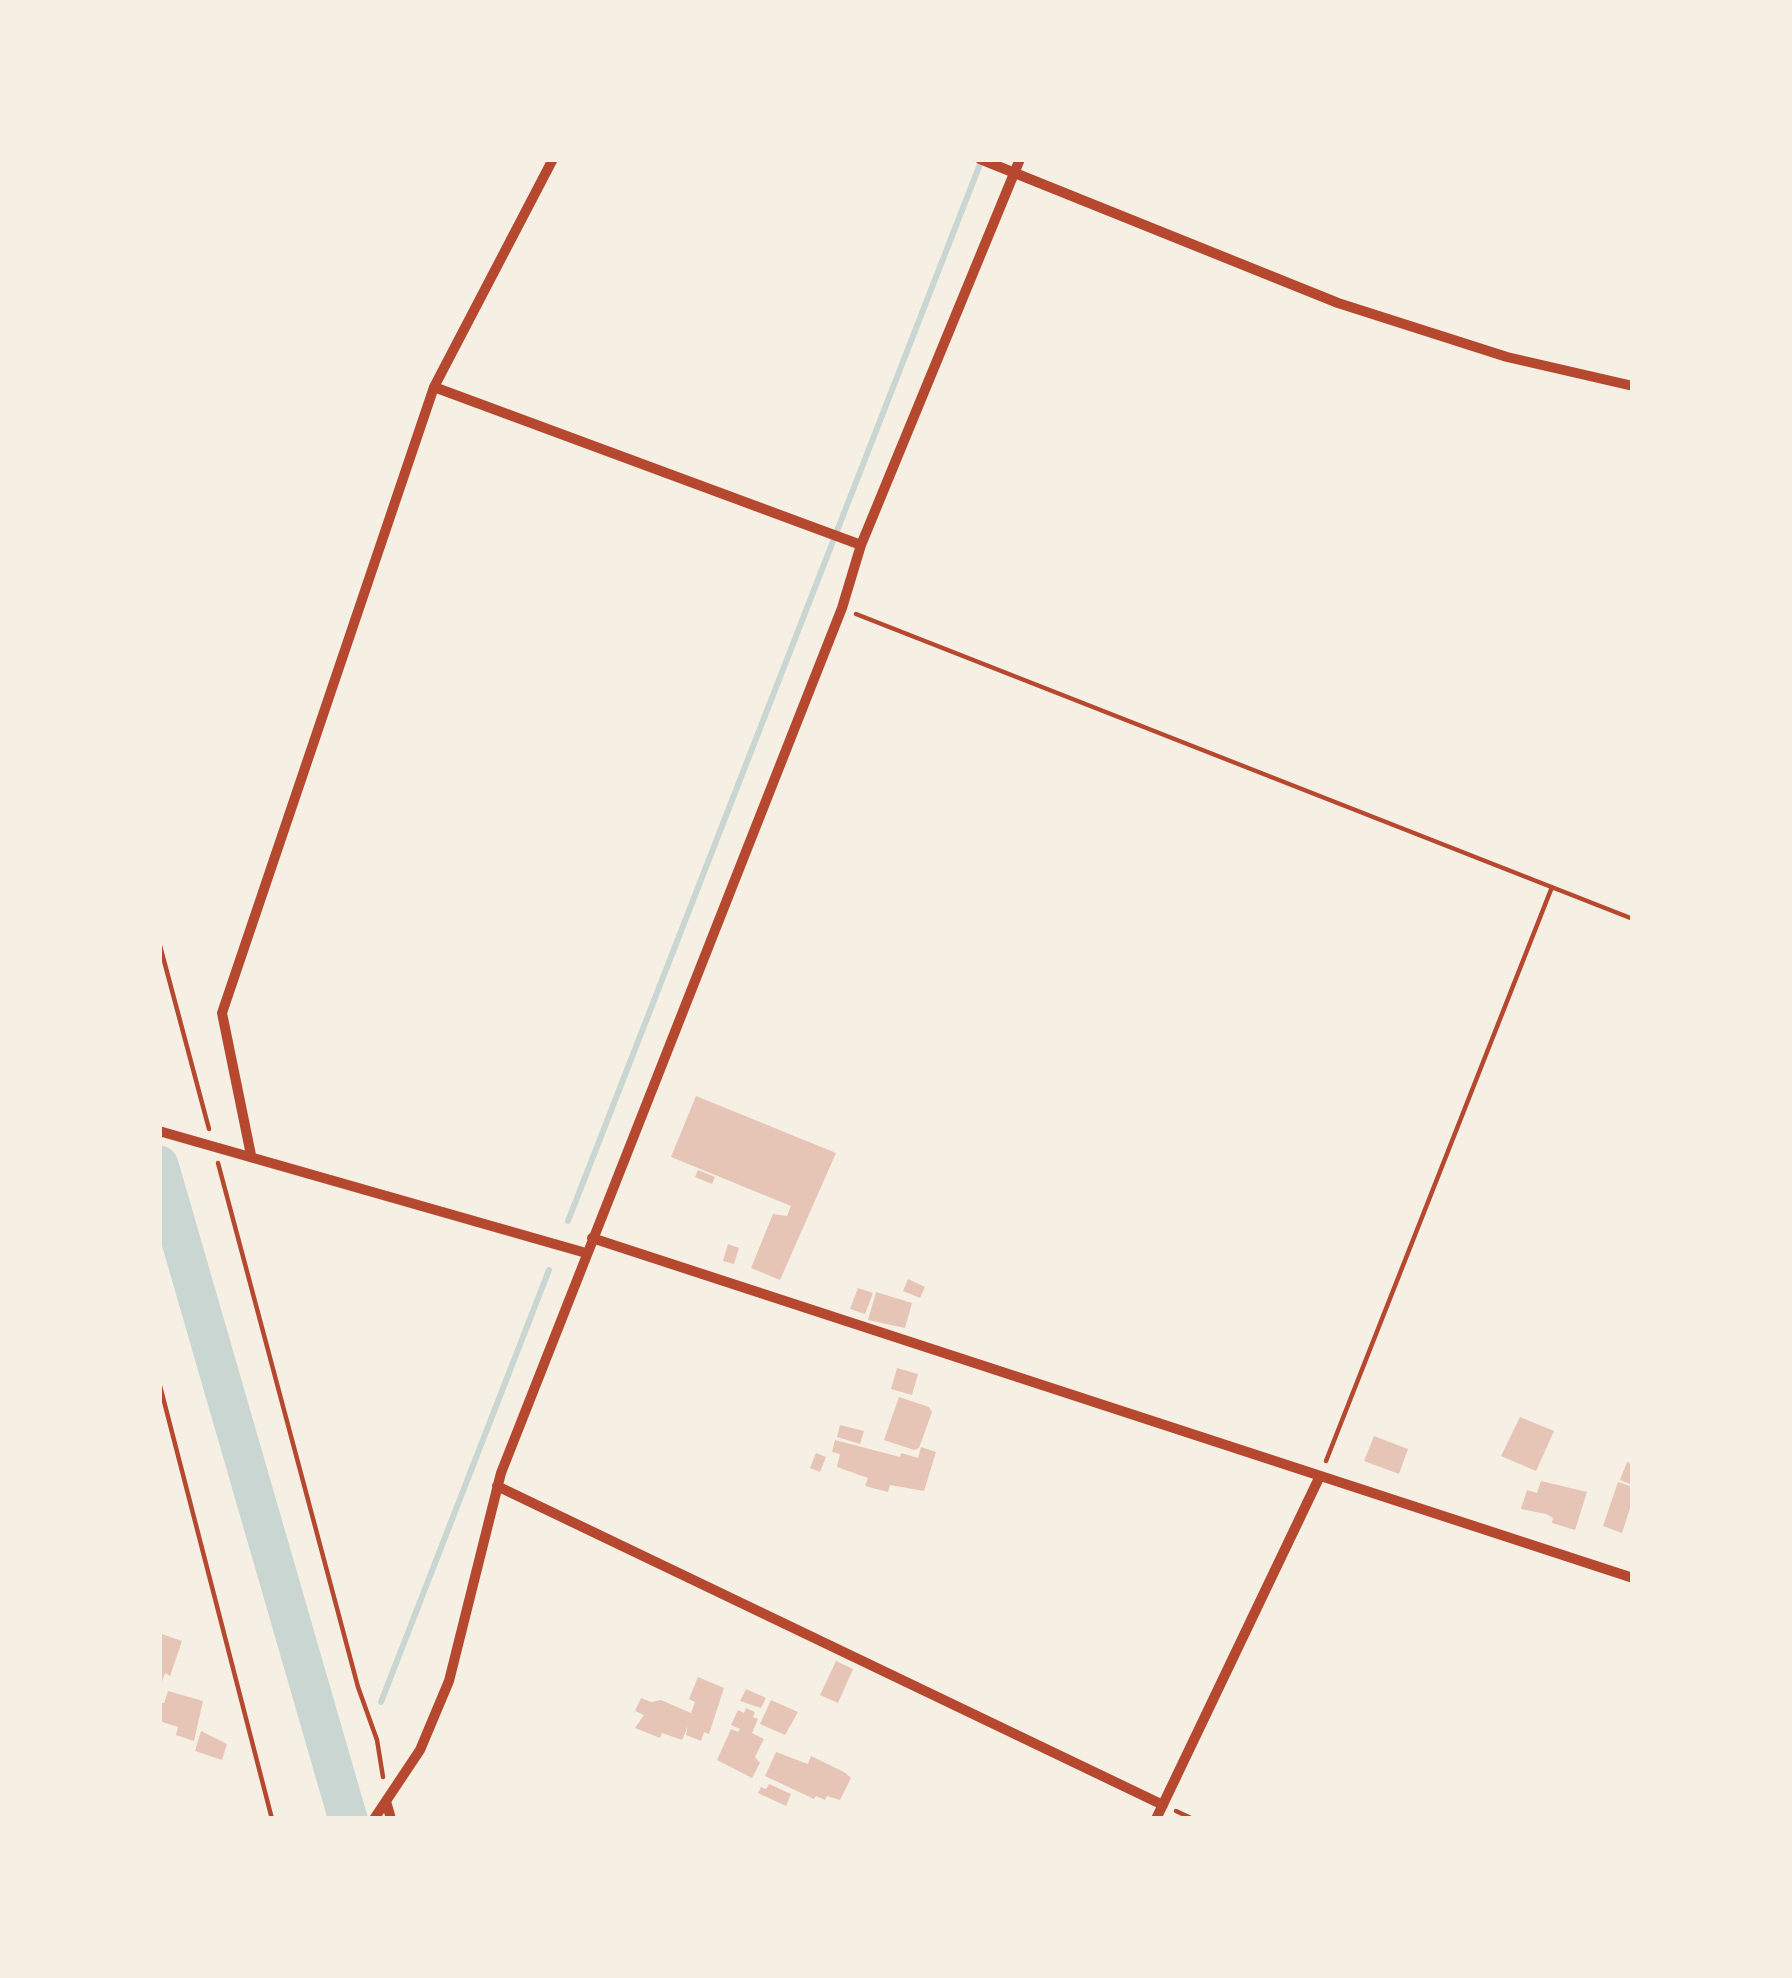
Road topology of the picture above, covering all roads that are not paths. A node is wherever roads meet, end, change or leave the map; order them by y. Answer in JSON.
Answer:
{"nodes":[{"id":1,"x":553,"y":159,"type":"edge"},
{"id":2,"x":980,"y":159,"type":"edge"},
{"id":3,"x":1020,"y":159,"type":"edge"},
{"id":4,"x":1016,"y":172,"type":"junction"},
{"id":5,"x":1633,"y":386,"type":"edge"},
{"id":6,"x":434,"y":387,"type":"junction"},
{"id":7,"x":855,"y":543,"type":"junction"},
{"id":8,"x":159,"y":1131,"type":"edge"},
{"id":9,"x":251,"y":1155,"type":"junction"},
{"id":10,"x":592,"y":1238,"type":"junction"},
{"id":11,"x":586,"y":1253,"type":"junction"},
{"id":12,"x":1319,"y":1478,"type":"junction"},
{"id":13,"x":496,"y":1486,"type":"junction"},
{"id":14,"x":1633,"y":1578,"type":"edge"},
{"id":15,"x":386,"y":1801,"type":"junction"},
{"id":16,"x":1163,"y":1805,"type":"junction"},
{"id":17,"x":374,"y":1819,"type":"edge"},
{"id":18,"x":392,"y":1819,"type":"edge"},
{"id":19,"x":1156,"y":1819,"type":"edge"}],
"edges":[{"from":1,"to":6,"type":"street"},
{"from":2,"to":4,"type":"street"},
{"from":3,"to":4,"type":"street"},
{"from":4,"to":5,"type":"street"},
{"from":4,"to":7,"type":"street"},
{"from":6,"to":7,"type":"street"},
{"from":6,"to":9,"type":"street"},
{"from":7,"to":10,"type":"street"},
{"from":8,"to":9,"type":"street"},
{"from":9,"to":11,"type":"street"},
{"from":10,"to":11,"type":"street"},
{"from":10,"to":12,"type":"street"},
{"from":11,"to":13,"type":"street"},
{"from":12,"to":14,"type":"street"},
{"from":12,"to":16,"type":"street"},
{"from":13,"to":15,"type":"street"},
{"from":13,"to":16,"type":"street"},
{"from":15,"to":17,"type":"street"},
{"from":15,"to":18,"type":"street"},
{"from":16,"to":19,"type":"street"}]}
